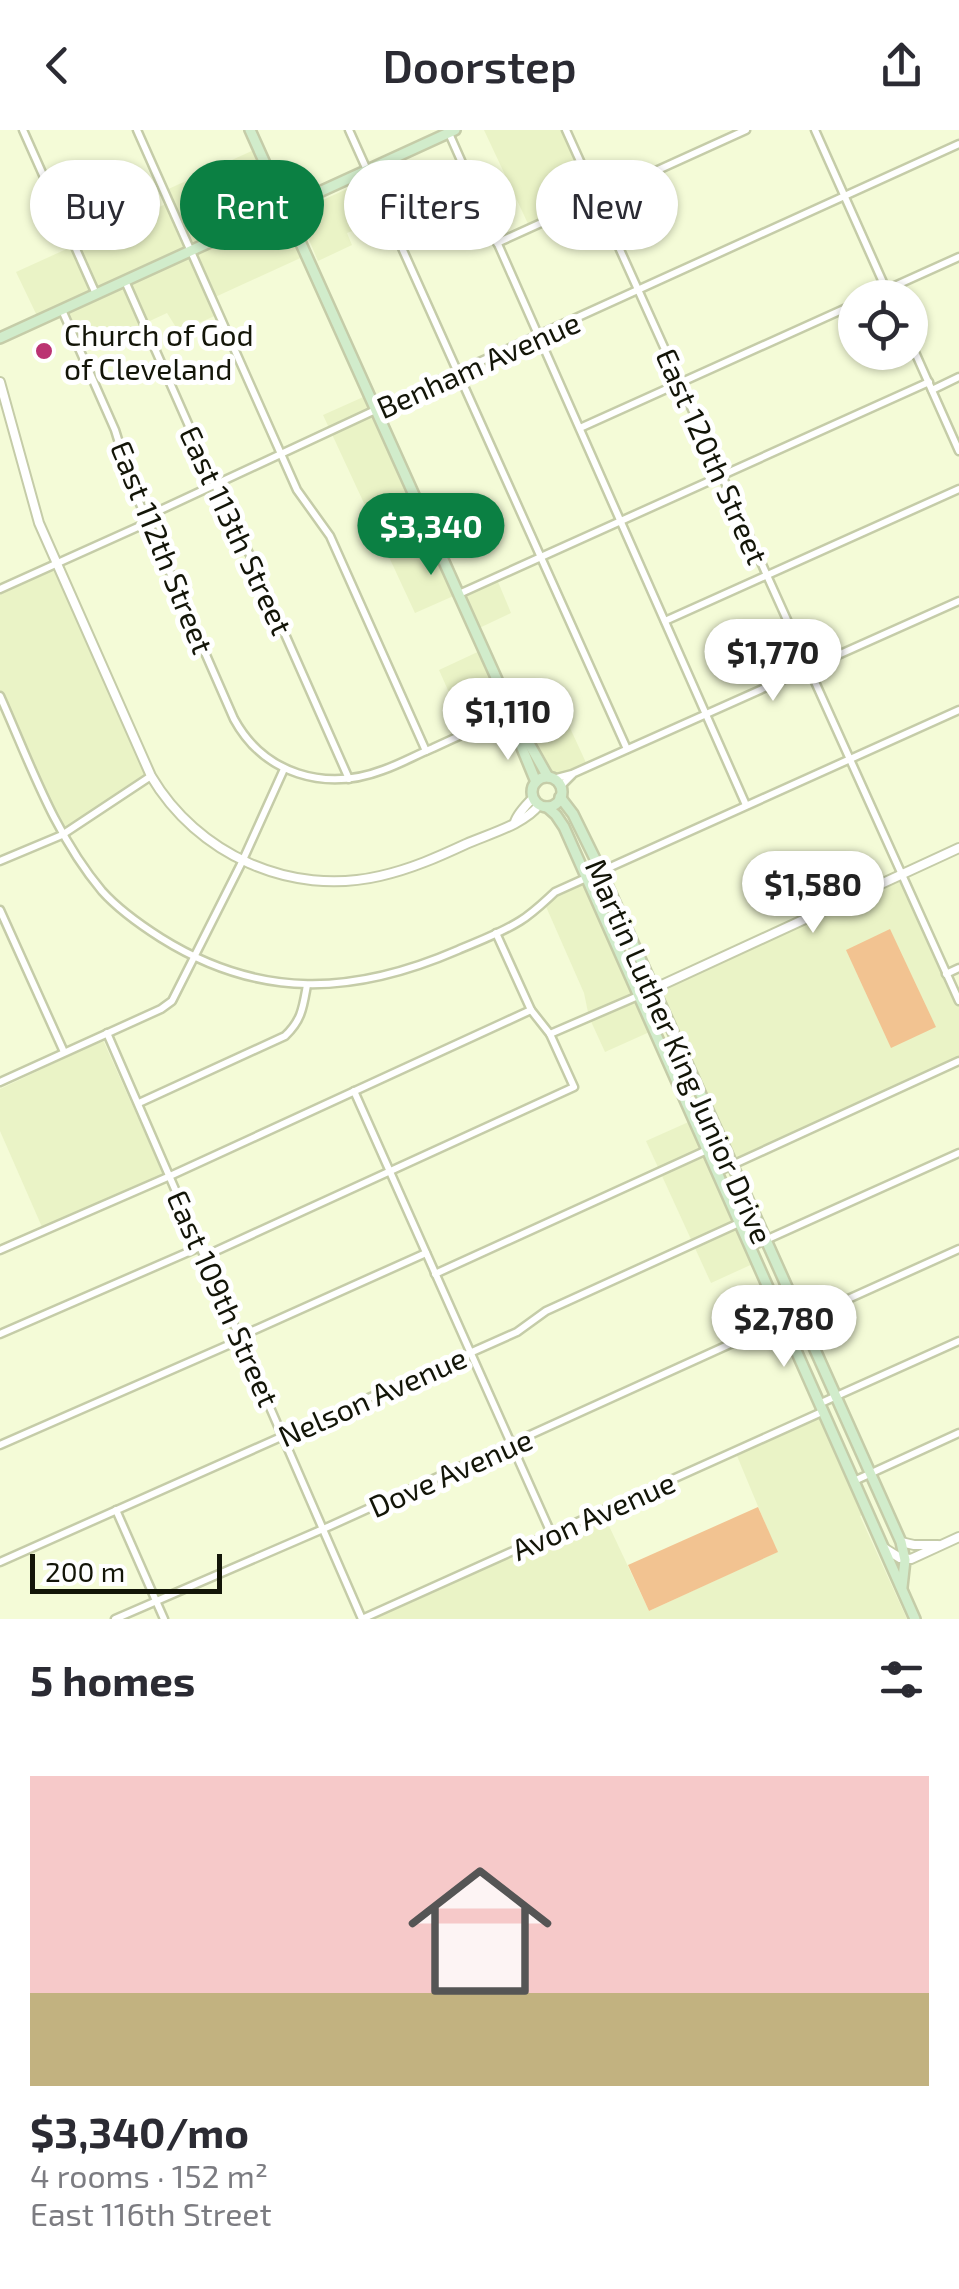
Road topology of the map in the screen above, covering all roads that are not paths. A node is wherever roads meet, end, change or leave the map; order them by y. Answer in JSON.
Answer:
{"nodes":[{"id":1,"x":23,"y":130,"type":"edge"},
{"id":2,"x":136,"y":130,"type":"edge"},
{"id":3,"x":250,"y":130,"type":"edge"},
{"id":4,"x":349,"y":130,"type":"edge"},
{"id":5,"x":566,"y":130,"type":"edge"},
{"id":6,"x":746,"y":130,"type":"edge"},
{"id":7,"x":815,"y":130,"type":"edge"},
{"id":8,"x":450,"y":131,"type":"edge"},
{"id":9,"x":959,"y":144,"type":"edge"},
{"id":10,"x":263,"y":160,"type":"edge"},
{"id":11,"x":362,"y":160,"type":"edge"},
{"id":12,"x":388,"y":160,"type":"edge"},
{"id":13,"x":462,"y":160,"type":"edge"},
{"id":14,"x":580,"y":160,"type":"edge"},
{"id":15,"x":678,"y":160,"type":"edge"},
{"id":16,"x":845,"y":197,"type":"junction"},
{"id":17,"x":304,"y":250,"type":"edge"},
{"id":18,"x":403,"y":250,"type":"edge"},
{"id":19,"x":500,"y":250,"type":"edge"},
{"id":20,"x":621,"y":250,"type":"edge"},
{"id":21,"x":190,"y":251,"type":"junction"},
{"id":22,"x":959,"y":257,"type":"edge"},
{"id":23,"x":882,"y":280,"type":"edge"},
{"id":24,"x":915,"y":280,"type":"edge"},
{"id":25,"x":125,"y":281,"type":"junction"},
{"id":26,"x":640,"y":290,"type":"junction"},
{"id":27,"x":96,"y":294,"type":"junction"},
{"id":28,"x":62,"y":310,"type":"junction"},
{"id":29,"x":838,"y":312,"type":"edge"},
{"id":30,"x":539,"y":336,"type":"junction"},
{"id":31,"x":0,"y":338,"type":"edge"},
{"id":32,"x":923,"y":370,"type":"edge"},
{"id":33,"x":457,"y":372,"type":"junction"},
{"id":34,"x":959,"y":377,"type":"edge"},
{"id":35,"x":0,"y":382,"type":"edge"},
{"id":36,"x":681,"y":383,"type":"junction"},
{"id":37,"x":930,"y":386,"type":"junction"},
{"id":38,"x":377,"y":409,"type":"junction"},
{"id":39,"x":580,"y":428,"type":"junction"},
{"id":40,"x":959,"y":451,"type":"edge"},
{"id":41,"x":281,"y":454,"type":"junction"},
{"id":42,"x":722,"y":476,"type":"junction"},
{"id":43,"x":216,"y":485,"type":"junction"},
{"id":44,"x":959,"y":489,"type":"edge"},
{"id":45,"x":147,"y":520,"type":"junction"},
{"id":46,"x":620,"y":520,"type":"junction"},
{"id":47,"x":539,"y":557,"type":"junction"},
{"id":48,"x":56,"y":564,"type":"junction"},
{"id":49,"x":766,"y":575,"type":"junction"},
{"id":50,"x":0,"y":589,"type":"edge"},
{"id":51,"x":459,"y":594,"type":"junction"},
{"id":52,"x":959,"y":601,"type":"edge"},
{"id":53,"x":665,"y":621,"type":"junction"},
{"id":54,"x":808,"y":668,"type":"junction"},
{"id":55,"x":0,"y":696,"type":"edge"},
{"id":56,"x":959,"y":710,"type":"edge"},
{"id":57,"x":512,"y":713,"type":"junction"},
{"id":58,"x":707,"y":714,"type":"junction"},
{"id":59,"x":519,"y":732,"type":"junction"},
{"id":60,"x":627,"y":749,"type":"junction"},
{"id":61,"x":426,"y":750,"type":"junction"},
{"id":62,"x":848,"y":760,"type":"junction"},
{"id":63,"x":284,"y":769,"type":"junction"},
{"id":64,"x":150,"y":776,"type":"junction"},
{"id":65,"x":349,"y":779,"type":"junction"},
{"id":66,"x":536,"y":782,"type":"junction"},
{"id":67,"x":555,"y":785,"type":"junction"},
{"id":68,"x":540,"y":803,"type":"junction"},
{"id":69,"x":746,"y":805,"type":"junction"},
{"id":70,"x":62,"y":835,"type":"junction"},
{"id":71,"x":959,"y":848,"type":"edge"},
{"id":72,"x":0,"y":861,"type":"edge"},
{"id":73,"x":242,"y":862,"type":"junction"},
{"id":74,"x":601,"y":871,"type":"junction"},
{"id":75,"x":902,"y":875,"type":"junction"},
{"id":76,"x":585,"y":878,"type":"junction"},
{"id":77,"x":0,"y":910,"type":"edge"},
{"id":78,"x":496,"y":933,"type":"junction"},
{"id":79,"x":195,"y":958,"type":"junction"},
{"id":80,"x":959,"y":968,"type":"edge"},
{"id":81,"x":946,"y":974,"type":"junction"},
{"id":82,"x":307,"y":985,"type":"junction"},
{"id":83,"x":652,"y":989,"type":"junction"},
{"id":84,"x":638,"y":996,"type":"junction"},
{"id":85,"x":959,"y":1001,"type":"edge"},
{"id":86,"x":531,"y":1010,"type":"junction"},
{"id":87,"x":107,"y":1032,"type":"junction"},
{"id":88,"x":550,"y":1034,"type":"junction"},
{"id":89,"x":64,"y":1052,"type":"junction"},
{"id":90,"x":959,"y":1061,"type":"edge"},
{"id":91,"x":0,"y":1082,"type":"edge"},
{"id":92,"x":354,"y":1092,"type":"junction"},
{"id":93,"x":139,"y":1103,"type":"junction"},
{"id":94,"x":707,"y":1150,"type":"junction"},
{"id":95,"x":959,"y":1153,"type":"edge"},
{"id":96,"x":732,"y":1165,"type":"junction"},
{"id":97,"x":390,"y":1171,"type":"junction"},
{"id":98,"x":717,"y":1172,"type":"junction"},
{"id":99,"x":170,"y":1176,"type":"junction"},
{"id":100,"x":740,"y":1223,"type":"junction"},
{"id":101,"x":766,"y":1240,"type":"junction"},
{"id":102,"x":201,"y":1247,"type":"junction"},
{"id":103,"x":750,"y":1247,"type":"junction"},
{"id":104,"x":0,"y":1250,"type":"edge"},
{"id":105,"x":959,"y":1250,"type":"edge"},
{"id":106,"x":426,"y":1253,"type":"junction"},
{"id":107,"x":205,"y":1256,"type":"junction"},
{"id":108,"x":435,"y":1274,"type":"junction"},
{"id":109,"x":802,"y":1320,"type":"junction"},
{"id":110,"x":784,"y":1324,"type":"junction"},
{"id":111,"x":0,"y":1334,"type":"edge"},
{"id":112,"x":241,"y":1338,"type":"junction"},
{"id":113,"x":959,"y":1341,"type":"edge"},
{"id":114,"x":470,"y":1352,"type":"junction"},
{"id":115,"x":835,"y":1397,"type":"junction"},
{"id":116,"x":822,"y":1407,"type":"junction"},
{"id":117,"x":959,"y":1433,"type":"edge"},
{"id":118,"x":284,"y":1436,"type":"junction"},
{"id":119,"x":512,"y":1444,"type":"junction"},
{"id":120,"x":0,"y":1445,"type":"edge"},
{"id":121,"x":870,"y":1474,"type":"junction"},
{"id":122,"x":854,"y":1480,"type":"junction"},
{"id":123,"x":116,"y":1510,"type":"junction"},
{"id":124,"x":323,"y":1529,"type":"junction"},
{"id":125,"x":551,"y":1533,"type":"junction"},
{"id":126,"x":959,"y":1537,"type":"edge"},
{"id":127,"x":901,"y":1542,"type":"junction"},
{"id":128,"x":943,"y":1545,"type":"junction"},
{"id":129,"x":884,"y":1548,"type":"junction"},
{"id":130,"x":908,"y":1559,"type":"junction"},
{"id":131,"x":0,"y":1562,"type":"edge"},
{"id":132,"x":902,"y":1590,"type":"junction"},
{"id":133,"x":156,"y":1601,"type":"junction"},
{"id":134,"x":115,"y":1619,"type":"edge"},
{"id":135,"x":164,"y":1619,"type":"edge"},
{"id":136,"x":362,"y":1619,"type":"edge"},
{"id":137,"x":916,"y":1619,"type":"edge"}],
"edges":[{"from":1,"to":27,"type":"street"},
{"from":2,"to":21,"type":"street"},
{"from":3,"to":10,"type":"main road"},
{"from":4,"to":11,"type":"street"},
{"from":5,"to":14,"type":"street","name":"East 120th Street"},
{"from":6,"to":15,"type":"street"},
{"from":7,"to":16,"type":"street"},
{"from":8,"to":12,"type":"main road"},
{"from":8,"to":13,"type":"street"},
{"from":9,"to":16,"type":"street","name":"Benham Avenue"},
{"from":16,"to":23,"type":"street"},
{"from":16,"to":26,"type":"street","name":"Benham Avenue"},
{"from":17,"to":38,"type":"main road"},
{"from":18,"to":33,"type":"street"},
{"from":19,"to":30,"type":"street"},
{"from":20,"to":26,"type":"street","name":"East 120th Street"},
{"from":21,"to":25,"type":"main road"},
{"from":21,"to":41,"type":"street"},
{"from":22,"to":24,"type":"street"},
{"from":25,"to":27,"type":"main road"},
{"from":25,"to":43,"type":"street","name":"East 113th Street"},
{"from":26,"to":30,"type":"street","name":"Benham Avenue"},
{"from":26,"to":36,"type":"street","name":"East 120th Street"},
{"from":27,"to":28,"type":"main road"},
{"from":28,"to":31,"type":"main road"},
{"from":28,"to":45,"type":"street","name":"East 112th Street"},
{"from":29,"to":36,"type":"street"},
{"from":30,"to":33,"type":"street","name":"Benham Avenue"},
{"from":30,"to":39,"type":"street"},
{"from":32,"to":37,"type":"street"},
{"from":33,"to":38,"type":"street","name":"Benham Avenue"},
{"from":33,"to":47,"type":"street"},
{"from":34,"to":37,"type":"street"},
{"from":35,"to":48,"type":"street"},
{"from":36,"to":39,"type":"street"},
{"from":36,"to":42,"type":"street","name":"East 120th Street"},
{"from":37,"to":40,"type":"street"},
{"from":37,"to":42,"type":"street"},
{"from":38,"to":41,"type":"street","name":"Benham Avenue"},
{"from":38,"to":51,"type":"main road"},
{"from":39,"to":46,"type":"street"},
{"from":41,"to":43,"type":"street","name":"Benham Avenue"},
{"from":41,"to":61,"type":"street"},
{"from":42,"to":46,"type":"street"},
{"from":42,"to":49,"type":"street","name":"East 120th Street"},
{"from":43,"to":45,"type":"street","name":"Benham Avenue"},
{"from":43,"to":65,"type":"street","name":"East 113th Street"},
{"from":44,"to":49,"type":"street"},
{"from":45,"to":48,"type":"street","name":"Benham Avenue"},
{"from":45,"to":63,"type":"street","name":"East 112th Street"},
{"from":46,"to":47,"type":"street"},
{"from":46,"to":53,"type":"street"},
{"from":47,"to":51,"type":"street"},
{"from":47,"to":60,"type":"street"},
{"from":48,"to":50,"type":"street","name":"Benham Avenue"},
{"from":48,"to":64,"type":"street"},
{"from":49,"to":53,"type":"street"},
{"from":49,"to":54,"type":"street","name":"East 120th Street"},
{"from":51,"to":57,"type":"main road"},
{"from":52,"to":54,"type":"street"},
{"from":53,"to":58,"type":"street"},
{"from":54,"to":58,"type":"street"},
{"from":54,"to":62,"type":"street","name":"East 120th Street"},
{"from":55,"to":70,"type":"street"},
{"from":56,"to":62,"type":"street"},
{"from":57,"to":59,"type":"main road"},
{"from":57,"to":61,"type":"street"},
{"from":58,"to":60,"type":"street"},
{"from":58,"to":69,"type":"street"},
{"from":59,"to":66,"type":"main road"},
{"from":59,"to":67,"type":"main road","name":"Martin Luther King Junior Drive"},
{"from":60,"to":67,"type":"street"},
{"from":61,"to":65,"type":"street"},
{"from":62,"to":69,"type":"street"},
{"from":62,"to":75,"type":"street","name":"East 120th Street"},
{"from":63,"to":65,"type":"street"},
{"from":63,"to":73,"type":"street"},
{"from":64,"to":70,"type":"street"},
{"from":64,"to":73,"type":"street"},
{"from":66,"to":67,"type":"main road"},
{"from":66,"to":68,"type":"main road"},
{"from":67,"to":68,"type":"main road"},
{"from":67,"to":74,"type":"main road","name":"Martin Luther King Junior Drive"},
{"from":68,"to":73,"type":"street"},
{"from":68,"to":76,"type":"main road","name":"Martin Luther King Junior Drive"},
{"from":69,"to":74,"type":"street"},
{"from":70,"to":72,"type":"street"},
{"from":70,"to":79,"type":"street"},
{"from":71,"to":75,"type":"street"},
{"from":73,"to":79,"type":"street"},
{"from":74,"to":76,"type":"street"},
{"from":74,"to":83,"type":"main road","name":"Martin Luther King Junior Drive"},
{"from":75,"to":81,"type":"street","name":"East 120th Street"},
{"from":75,"to":83,"type":"street"},
{"from":76,"to":78,"type":"street"},
{"from":76,"to":84,"type":"main road","name":"Martin Luther King Junior Drive"},
{"from":77,"to":89,"type":"street"},
{"from":78,"to":82,"type":"street"},
{"from":78,"to":86,"type":"street"},
{"from":79,"to":82,"type":"street"},
{"from":79,"to":87,"type":"street"},
{"from":80,"to":81,"type":"street"},
{"from":81,"to":85,"type":"street","name":"East 120th Street"},
{"from":82,"to":93,"type":"street"},
{"from":83,"to":84,"type":"street"},
{"from":83,"to":96,"type":"main road","name":"Martin Luther King Junior Drive"},
{"from":84,"to":88,"type":"street"},
{"from":84,"to":94,"type":"main road","name":"Martin Luther King Junior Drive"},
{"from":86,"to":88,"type":"street"},
{"from":86,"to":92,"type":"street"},
{"from":87,"to":89,"type":"street"},
{"from":87,"to":93,"type":"street","name":"East 109th Street"},
{"from":88,"to":97,"type":"street"},
{"from":89,"to":91,"type":"street"},
{"from":90,"to":96,"type":"street"},
{"from":92,"to":97,"type":"street"},
{"from":92,"to":99,"type":"street"},
{"from":93,"to":99,"type":"street","name":"East 109th Street"},
{"from":94,"to":98,"type":"main road","name":"Martin Luther King Junior Drive"},
{"from":94,"to":108,"type":"street"},
{"from":95,"to":101,"type":"street"},
{"from":96,"to":98,"type":"street"},
{"from":96,"to":101,"type":"main road","name":"Martin Luther King Junior Drive"},
{"from":97,"to":106,"type":"street"},
{"from":97,"to":107,"type":"street"},
{"from":98,"to":100,"type":"main road","name":"Martin Luther King Junior Drive"},
{"from":99,"to":102,"type":"street","name":"East 109th Street"},
{"from":99,"to":104,"type":"street"},
{"from":100,"to":103,"type":"main road","name":"Martin Luther King Junior Drive"},
{"from":100,"to":114,"type":"street","name":"Nelson Avenue"},
{"from":101,"to":103,"type":"street"},
{"from":101,"to":109,"type":"main road","name":"Martin Luther King Junior Drive"},
{"from":102,"to":107,"type":"street","name":"East 109th Street"},
{"from":102,"to":111,"type":"street"},
{"from":103,"to":110,"type":"main road","name":"Martin Luther King Junior Drive"},
{"from":105,"to":109,"type":"street","name":"Dove Avenue"},
{"from":106,"to":108,"type":"street"},
{"from":106,"to":112,"type":"street"},
{"from":107,"to":112,"type":"street","name":"East 109th Street"},
{"from":108,"to":114,"type":"street"},
{"from":109,"to":110,"type":"street","name":"Dove Avenue"},
{"from":109,"to":115,"type":"main road","name":"Martin Luther King Junior Drive"},
{"from":110,"to":116,"type":"main road","name":"Martin Luther King Junior Drive"},
{"from":110,"to":119,"type":"street","name":"Dove Avenue"},
{"from":112,"to":118,"type":"street","name":"East 109th Street"},
{"from":112,"to":120,"type":"street"},
{"from":113,"to":115,"type":"street","name":"Avon Avenue"},
{"from":114,"to":118,"type":"street","name":"Nelson Avenue"},
{"from":114,"to":119,"type":"street"},
{"from":115,"to":116,"type":"street","name":"Avon Avenue"},
{"from":115,"to":121,"type":"main road","name":"Martin Luther King Junior Drive"},
{"from":116,"to":122,"type":"main road","name":"Martin Luther King Junior Drive"},
{"from":116,"to":125,"type":"street","name":"Avon Avenue"},
{"from":117,"to":121,"type":"street"},
{"from":118,"to":123,"type":"street","name":"Nelson Avenue"},
{"from":118,"to":124,"type":"street","name":"East 109th Street"},
{"from":119,"to":124,"type":"street","name":"Dove Avenue"},
{"from":119,"to":125,"type":"street"},
{"from":121,"to":122,"type":"street"},
{"from":121,"to":127,"type":"main road","name":"Martin Luther King Junior Drive"},
{"from":122,"to":129,"type":"main road","name":"Martin Luther King Junior Drive"},
{"from":123,"to":131,"type":"street","name":"Nelson Avenue"},
{"from":123,"to":133,"type":"street"},
{"from":124,"to":133,"type":"street","name":"Dove Avenue"},
{"from":124,"to":136,"type":"street","name":"East 109th Street"},
{"from":125,"to":136,"type":"street","name":"Avon Avenue"},
{"from":126,"to":128,"type":"street"},
{"from":127,"to":128,"type":"street"},
{"from":127,"to":130,"type":"main road","name":"Martin Luther King Junior Drive"},
{"from":128,"to":130,"type":"street"},
{"from":129,"to":130,"type":"street"},
{"from":129,"to":132,"type":"main road","name":"Martin Luther King Junior Drive"},
{"from":130,"to":132,"type":"main road","name":"Martin Luther King Junior Drive"},
{"from":132,"to":137,"type":"main road","name":"Martin Luther King Junior Drive"},
{"from":133,"to":134,"type":"street","name":"Dove Avenue"},
{"from":133,"to":135,"type":"street"}]}
